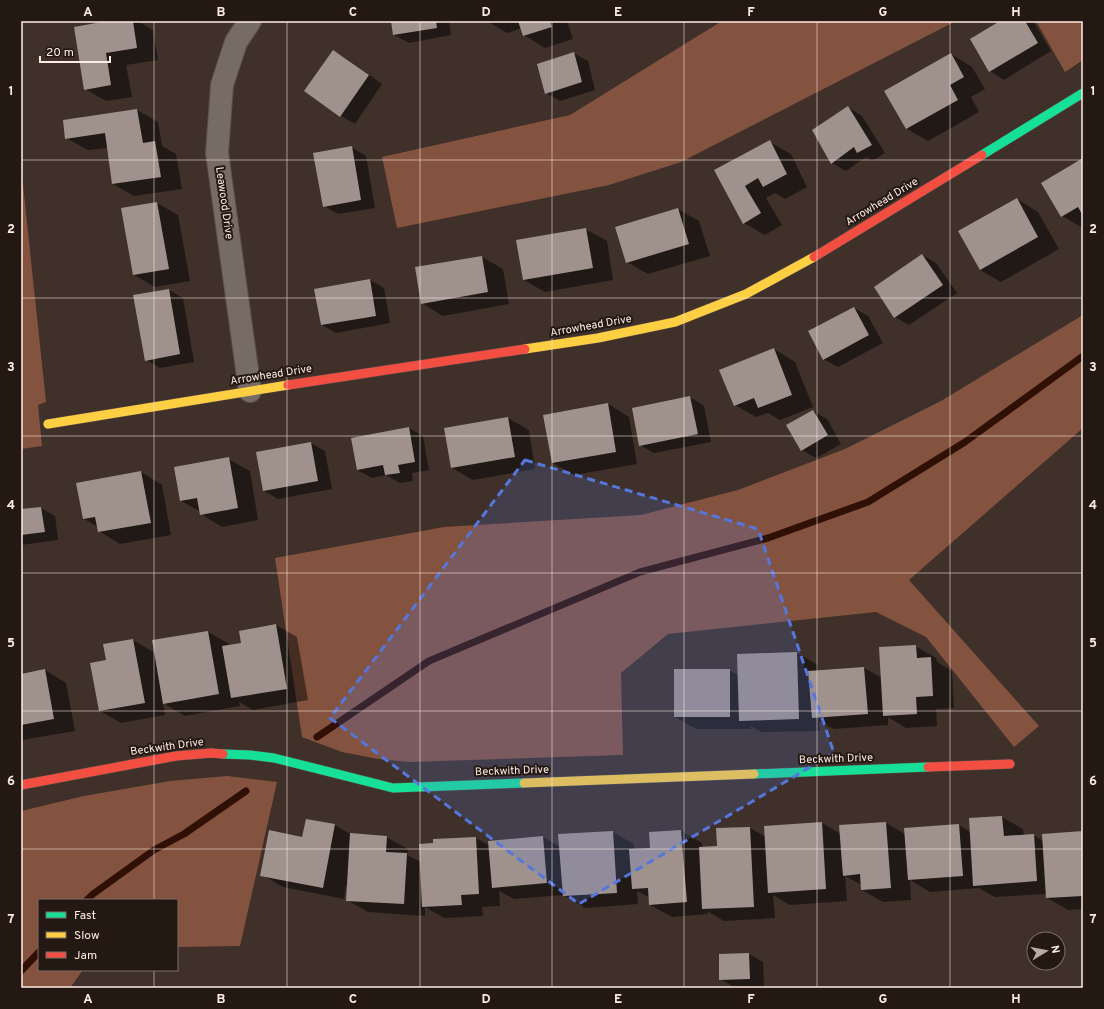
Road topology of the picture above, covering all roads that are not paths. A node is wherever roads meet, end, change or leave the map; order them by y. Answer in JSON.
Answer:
{"nodes":[{"id":1,"x":250,"y":21,"type":"edge"},
{"id":2,"x":1083,"y":93,"type":"edge"},
{"id":3,"x":250,"y":391,"type":"junction"},
{"id":4,"x":48,"y":424,"type":"dead end"},
{"id":5,"x":1010,"y":764,"type":"dead end"},
{"id":6,"x":21,"y":786,"type":"edge"}],
"edges":[{"from":1,"to":3,"type":"street","name":"Leawood Drive"},
{"from":2,"to":3,"type":"street","name":"Arrowhead Drive"},
{"from":3,"to":4,"type":"street","name":"Arrowhead Drive"},
{"from":5,"to":6,"type":"street","name":"Beckwith Drive"}]}
